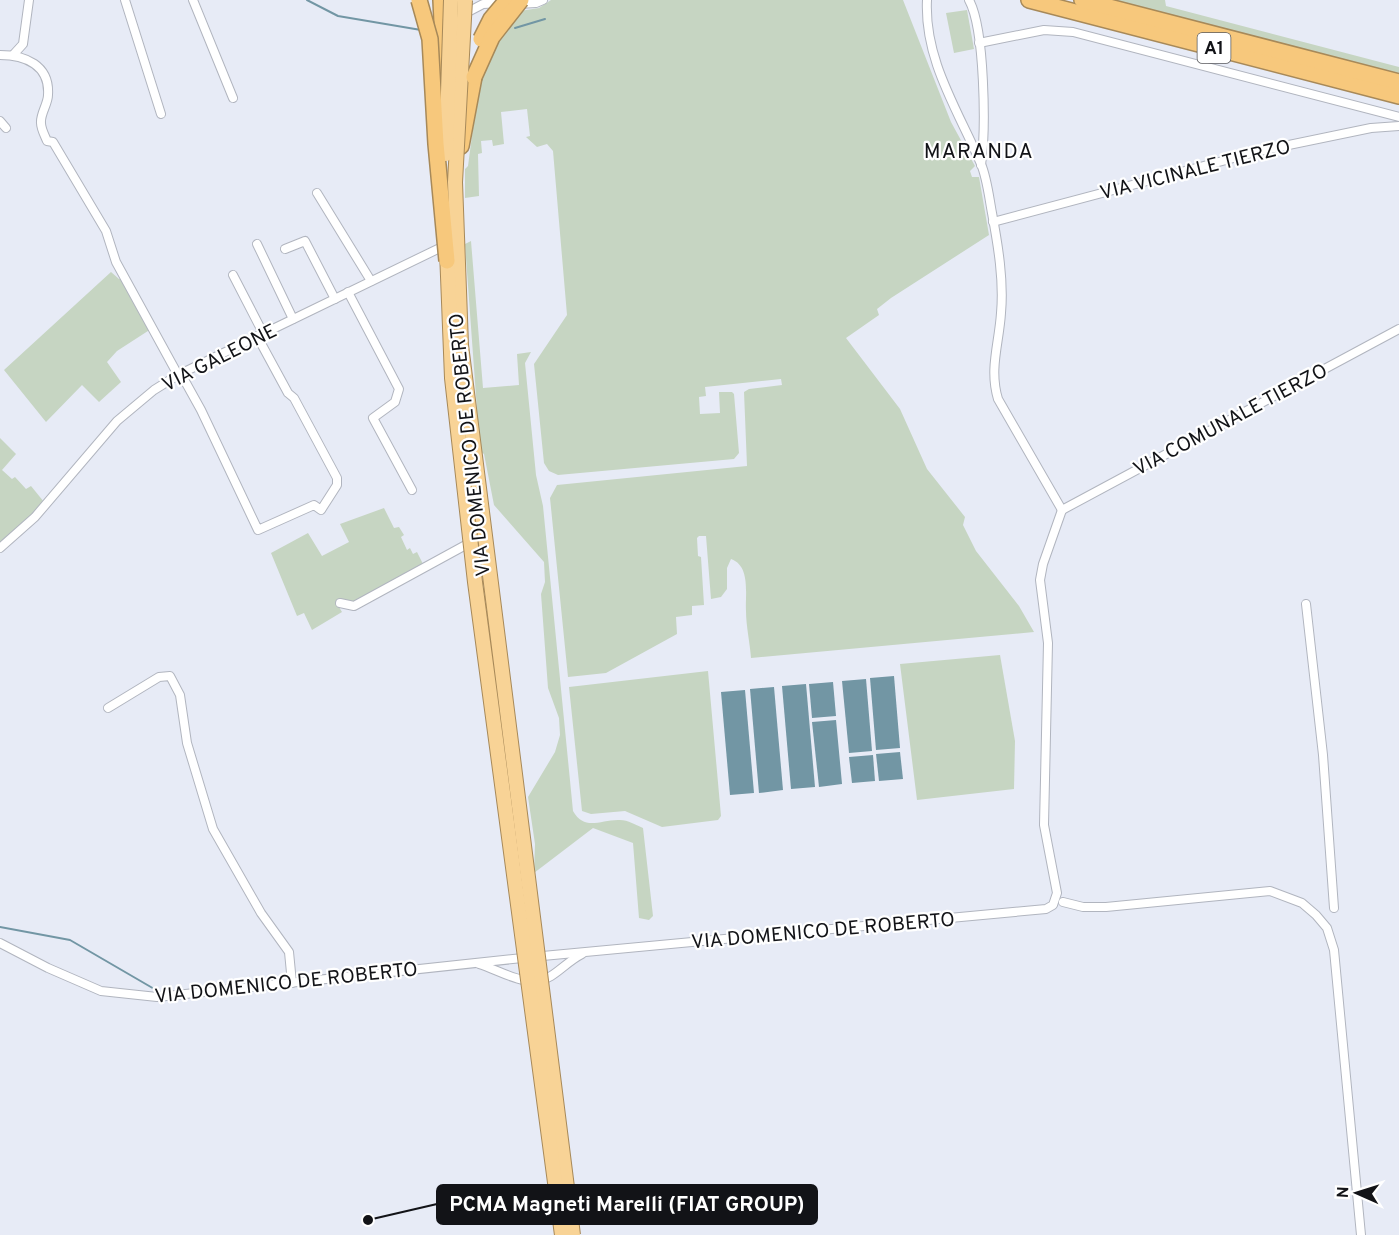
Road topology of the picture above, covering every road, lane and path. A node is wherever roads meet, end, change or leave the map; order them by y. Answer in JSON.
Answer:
{"nodes":[{"id":1,"x":28,"y":0,"type":"edge"},
{"id":2,"x":124,"y":0,"type":"edge"},
{"id":3,"x":193,"y":0,"type":"edge"},
{"id":4,"x":419,"y":0,"type":"edge"},
{"id":5,"x":441,"y":0,"type":"edge"},
{"id":6,"x":452,"y":0,"type":"edge"},
{"id":7,"x":465,"y":0,"type":"edge"},
{"id":8,"x":507,"y":0,"type":"edge"},
{"id":9,"x":521,"y":0,"type":"edge"},
{"id":10,"x":543,"y":0,"type":"edge"},
{"id":11,"x":969,"y":0,"type":"edge"},
{"id":12,"x":1029,"y":0,"type":"edge"},
{"id":13,"x":1082,"y":0,"type":"edge"},
{"id":14,"x":926,"y":3,"type":"edge"},
{"id":15,"x":979,"y":43,"type":"junction"},
{"id":16,"x":0,"y":55,"type":"edge"},
{"id":17,"x":14,"y":55,"type":"junction"},
{"id":18,"x":474,"y":77,"type":"junction"},
{"id":19,"x":1399,"y":82,"type":"edge"},
{"id":20,"x":1399,"y":96,"type":"edge"},
{"id":21,"x":233,"y":98,"type":"dead end"},
{"id":22,"x":448,"y":99,"type":"junction"},
{"id":23,"x":160,"y":114,"type":"dead end"},
{"id":24,"x":1399,"y":117,"type":"edge"},
{"id":25,"x":0,"y":121,"type":"edge"},
{"id":26,"x":1399,"y":126,"type":"edge"},
{"id":27,"x":6,"y":128,"type":"dead end"},
{"id":28,"x":981,"y":165,"type":"junction"},
{"id":29,"x":455,"y":182,"type":"junction"},
{"id":30,"x":317,"y":193,"type":"dead end"},
{"id":31,"x":993,"y":222,"type":"junction"},
{"id":32,"x":451,"y":242,"type":"junction"},
{"id":33,"x":256,"y":244,"type":"dead end"},
{"id":34,"x":285,"y":249,"type":"dead end"},
{"id":35,"x":447,"y":261,"type":"junction"},
{"id":36,"x":233,"y":275,"type":"dead end"},
{"id":37,"x":371,"y":281,"type":"junction"},
{"id":38,"x":348,"y":292,"type":"junction"},
{"id":39,"x":334,"y":299,"type":"junction"},
{"id":40,"x":293,"y":319,"type":"junction"},
{"id":41,"x":1399,"y":329,"type":"edge"},
{"id":42,"x":260,"y":335,"type":"junction"},
{"id":43,"x":179,"y":374,"type":"junction"},
{"id":44,"x":412,"y":490,"type":"dead end"},
{"id":45,"x":1062,"y":510,"type":"junction"},
{"id":46,"x":478,"y":538,"type":"junction"},
{"id":47,"x":0,"y":548,"type":"edge"},
{"id":48,"x":340,"y":603,"type":"dead end"},
{"id":49,"x":1306,"y":604,"type":"dead end"},
{"id":50,"x":108,"y":708,"type":"dead end"},
{"id":51,"x":1059,"y":901,"type":"junction"},
{"id":52,"x":1334,"y":908,"type":"dead end"},
{"id":53,"x":0,"y":943,"type":"edge"},
{"id":54,"x":586,"y":952,"type":"junction"},
{"id":55,"x":532,"y":957,"type":"junction"},
{"id":56,"x":475,"y":963,"type":"junction"},
{"id":57,"x":292,"y":982,"type":"junction"},
{"id":58,"x":535,"y":982,"type":"junction"},
{"id":59,"x":564,"y":1235,"type":"edge"},
{"id":60,"x":573,"y":1235,"type":"edge"},
{"id":61,"x":1361,"y":1235,"type":"edge"}],
"edges":[{"from":1,"to":17,"type":"street"},
{"from":2,"to":23,"type":"street"},
{"from":3,"to":21,"type":"street"},
{"from":4,"to":35,"type":"highway","bridge":true},
{"from":5,"to":22,"type":"highway","bridge":true},
{"from":6,"to":22,"type":"highway","bridge":true},
{"from":7,"to":29,"type":"highway","bridge":true},
{"from":8,"to":18,"type":"highway","bridge":true},
{"from":9,"to":18,"type":"highway","bridge":true},
{"from":10,"to":32,"type":"street","name":"VIA DOMENICO DE ROBERTO"},
{"from":11,"to":15,"type":"street"},
{"from":12,"to":20,"type":"highway","number":"A1"},
{"from":13,"to":19,"type":"highway","number":"A1"},
{"from":14,"to":28,"type":"street"},
{"from":15,"to":24,"type":"street"},
{"from":15,"to":28,"type":"street"},
{"from":16,"to":17,"type":"street"},
{"from":17,"to":43,"type":"street"},
{"from":18,"to":29,"type":"highway","bridge":true},
{"from":22,"to":35,"type":"highway","bridge":true},
{"from":25,"to":27,"type":"street"},
{"from":26,"to":31,"type":"street","name":"VIA VICINALE TIERZO"},
{"from":28,"to":31,"type":"street"},
{"from":29,"to":60,"type":"highway","bridge":true},
{"from":30,"to":37,"type":"street"},
{"from":31,"to":45,"type":"street"},
{"from":32,"to":37,"type":"street","name":"VIA GALEONE"},
{"from":32,"to":46,"type":"street","name":"VIA DOMENICO DE ROBERTO"},
{"from":33,"to":40,"type":"street"},
{"from":34,"to":39,"type":"street"},
{"from":35,"to":59,"type":"highway","bridge":true},
{"from":36,"to":42,"type":"street"},
{"from":37,"to":38,"type":"street","name":"VIA GALEONE"},
{"from":38,"to":39,"type":"street","name":"VIA GALEONE"},
{"from":38,"to":44,"type":"street"},
{"from":39,"to":40,"type":"street","name":"VIA GALEONE"},
{"from":40,"to":42,"type":"street","name":"VIA GALEONE"},
{"from":41,"to":45,"type":"street","name":"VIA COMUNALE TIERZO"},
{"from":42,"to":43,"type":"street","name":"VIA GALEONE"},
{"from":42,"to":43,"type":"street"},
{"from":43,"to":47,"type":"street","name":"VIA GALEONE"},
{"from":45,"to":51,"type":"street"},
{"from":46,"to":48,"type":"street"},
{"from":46,"to":55,"type":"street","name":"VIA DOMENICO DE ROBERTO"},
{"from":49,"to":52,"type":"street"},
{"from":50,"to":57,"type":"street"},
{"from":51,"to":54,"type":"street","name":"VIA DOMENICO DE ROBERTO"},
{"from":51,"to":61,"type":"street"},
{"from":53,"to":57,"type":"street","name":"VIA DOMENICO DE ROBERTO"},
{"from":54,"to":55,"type":"street","name":"VIA DOMENICO DE ROBERTO"},
{"from":54,"to":58,"type":"street","name":"VIA DOMENICO DE ROBERTO"},
{"from":55,"to":56,"type":"street","name":"VIA DOMENICO DE ROBERTO"},
{"from":55,"to":58,"type":"street","name":"VIA DOMENICO DE ROBERTO"},
{"from":56,"to":57,"type":"street","name":"VIA DOMENICO DE ROBERTO"},
{"from":56,"to":58,"type":"street","name":"VIA DOMENICO DE ROBERTO"},
{"from":58,"to":59,"type":"street","name":"VIA DOMENICO DE ROBERTO"}]}
